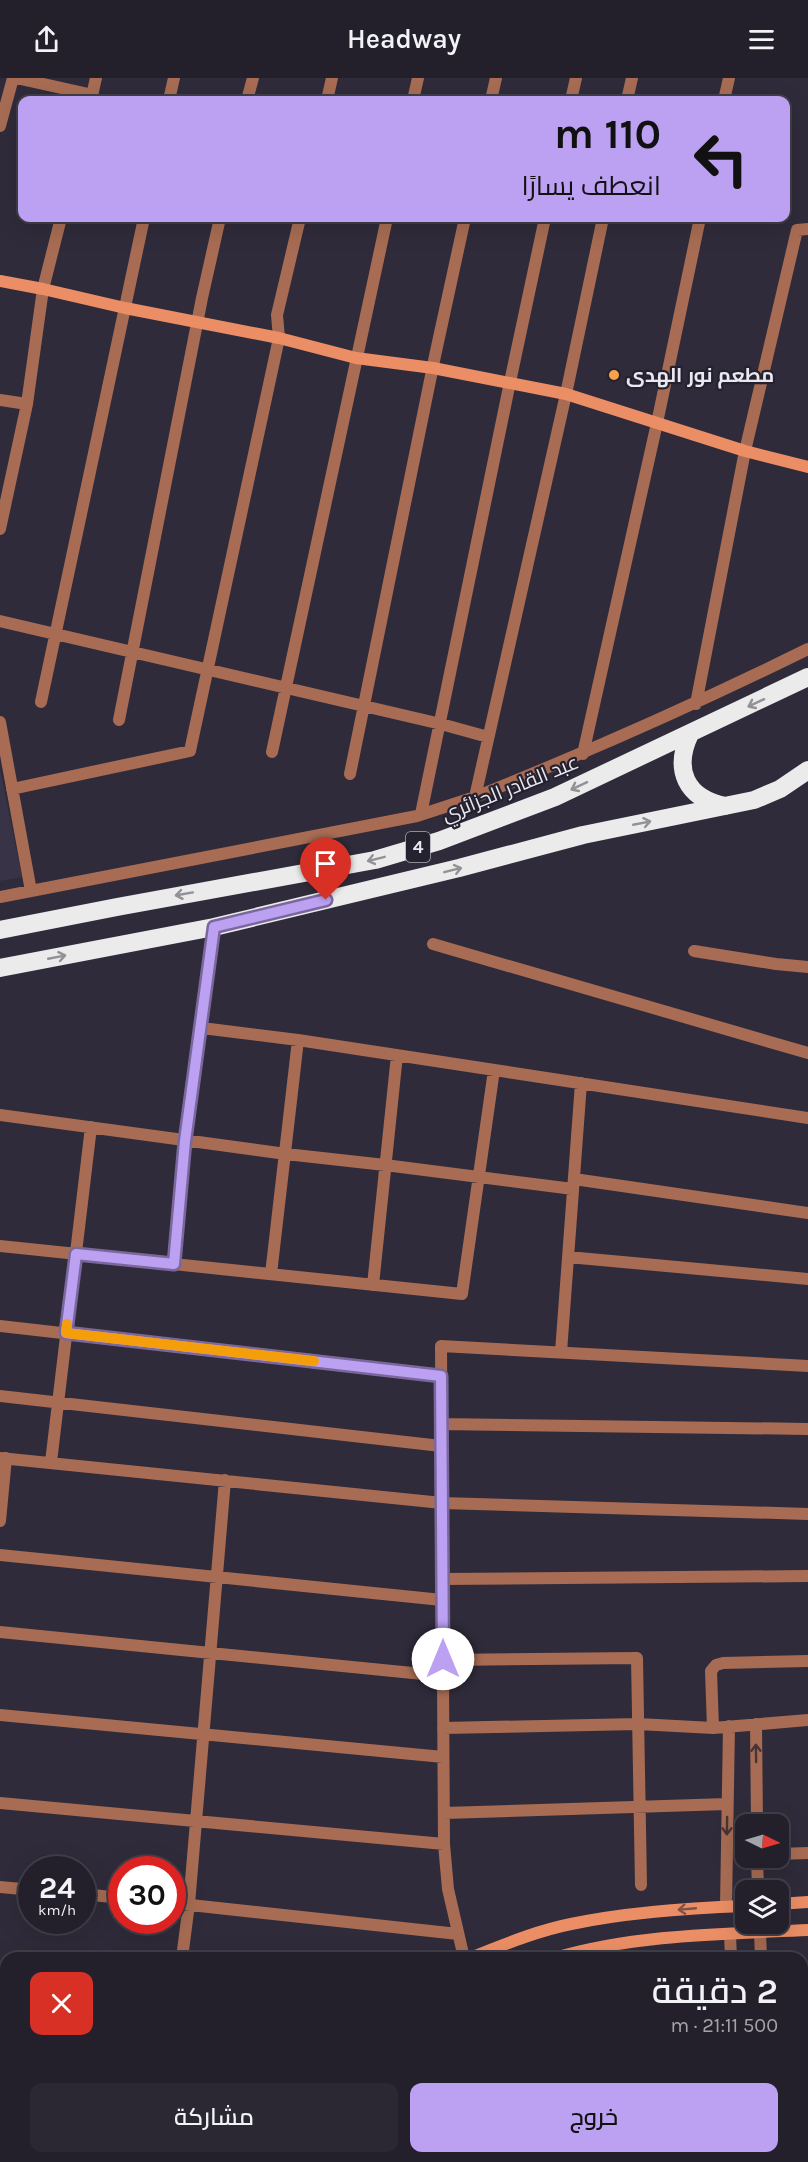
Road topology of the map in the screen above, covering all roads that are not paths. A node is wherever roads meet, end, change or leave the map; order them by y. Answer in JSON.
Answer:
{"nodes":[{"id":1,"x":14,"y":78,"type":"edge"},
{"id":2,"x":96,"y":78,"type":"edge"},
{"id":3,"x":174,"y":78,"type":"edge"},
{"id":4,"x":253,"y":78,"type":"edge"},
{"id":5,"x":332,"y":78,"type":"edge"},
{"id":6,"x":418,"y":78,"type":"edge"},
{"id":7,"x":496,"y":78,"type":"edge"},
{"id":8,"x":576,"y":78,"type":"edge"},
{"id":9,"x":632,"y":78,"type":"edge"},
{"id":10,"x":729,"y":78,"type":"edge"},
{"id":11,"x":84,"y":96,"type":"edge"},
{"id":12,"x":92,"y":96,"type":"edge"},
{"id":13,"x":170,"y":96,"type":"edge"},
{"id":14,"x":248,"y":96,"type":"edge"},
{"id":15,"x":328,"y":96,"type":"edge"},
{"id":16,"x":414,"y":96,"type":"edge"},
{"id":17,"x":492,"y":96,"type":"edge"},
{"id":18,"x":572,"y":96,"type":"edge"},
{"id":19,"x":628,"y":96,"type":"edge"},
{"id":20,"x":725,"y":96,"type":"edge"},
{"id":21,"x":0,"y":126,"type":"edge"},
{"id":22,"x":60,"y":222,"type":"edge"},
{"id":23,"x":143,"y":222,"type":"edge"},
{"id":24,"x":219,"y":222,"type":"edge"},
{"id":25,"x":299,"y":222,"type":"edge"},
{"id":26,"x":386,"y":222,"type":"edge"},
{"id":27,"x":464,"y":222,"type":"edge"},
{"id":28,"x":544,"y":222,"type":"edge"},
{"id":29,"x":602,"y":222,"type":"edge"},
{"id":30,"x":699,"y":222,"type":"edge"},
{"id":31,"x":808,"y":229,"type":"edge"},
{"id":32,"x":0,"y":280,"type":"edge"},
{"id":33,"x":43,"y":289,"type":"junction"},
{"id":34,"x":125,"y":308,"type":"junction"},
{"id":35,"x":197,"y":323,"type":"junction"},
{"id":36,"x":279,"y":338,"type":"junction"},
{"id":37,"x":356,"y":358,"type":"junction"},
{"id":38,"x":433,"y":368,"type":"junction"},
{"id":39,"x":510,"y":382,"type":"junction"},
{"id":40,"x":566,"y":394,"type":"junction"},
{"id":41,"x":0,"y":400,"type":"edge"},
{"id":42,"x":27,"y":404,"type":"junction"},
{"id":43,"x":657,"y":423,"type":"junction"},
{"id":44,"x":745,"y":451,"type":"junction"},
{"id":45,"x":808,"y":466,"type":"edge"},
{"id":46,"x":3,"y":503,"type":"edge"},
{"id":47,"x":0,"y":529,"type":"edge"},
{"id":48,"x":0,"y":621,"type":"edge"},
{"id":49,"x":55,"y":635,"type":"junction"},
{"id":50,"x":808,"y":649,"type":"edge"},
{"id":51,"x":133,"y":653,"type":"junction"},
{"id":52,"x":208,"y":670,"type":"junction"},
{"id":53,"x":808,"y":677,"type":"edge"},
{"id":54,"x":789,"y":687,"type":"junction"},
{"id":55,"x":286,"y":689,"type":"junction"},
{"id":56,"x":808,"y":696,"type":"edge"},
{"id":57,"x":41,"y":702,"type":"dead end"},
{"id":58,"x":696,"y":704,"type":"junction"},
{"id":59,"x":364,"y":707,"type":"junction"},
{"id":60,"x":119,"y":720,"type":"dead end"},
{"id":61,"x":0,"y":722,"type":"edge"},
{"id":62,"x":441,"y":724,"type":"junction"},
{"id":63,"x":690,"y":734,"type":"junction"},
{"id":64,"x":488,"y":737,"type":"junction"},
{"id":65,"x":272,"y":752,"type":"dead end"},
{"id":66,"x":583,"y":754,"type":"junction"},
{"id":67,"x":808,"y":770,"type":"edge"},
{"id":68,"x":350,"y":774,"type":"dead end"},
{"id":69,"x":12,"y":789,"type":"junction"},
{"id":70,"x":475,"y":797,"type":"junction"},
{"id":71,"x":725,"y":806,"type":"junction"},
{"id":72,"x":421,"y":814,"type":"junction"},
{"id":73,"x":31,"y":891,"type":"junction"},
{"id":74,"x":0,"y":897,"type":"edge"},
{"id":75,"x":214,"y":927,"type":"junction"},
{"id":76,"x":0,"y":930,"type":"edge"},
{"id":77,"x":433,"y":944,"type":"dead end"},
{"id":78,"x":694,"y":951,"type":"dead end"},
{"id":79,"x":808,"y":967,"type":"edge"},
{"id":80,"x":0,"y":968,"type":"edge"},
{"id":81,"x":202,"y":1028,"type":"junction"},
{"id":82,"x":298,"y":1040,"type":"junction"},
{"id":83,"x":808,"y":1053,"type":"edge"},
{"id":84,"x":397,"y":1055,"type":"junction"},
{"id":85,"x":494,"y":1070,"type":"junction"},
{"id":86,"x":581,"y":1083,"type":"junction"},
{"id":87,"x":0,"y":1115,"type":"edge"},
{"id":88,"x":808,"y":1118,"type":"edge"},
{"id":89,"x":91,"y":1127,"type":"junction"},
{"id":90,"x":185,"y":1141,"type":"junction"},
{"id":91,"x":286,"y":1154,"type":"junction"},
{"id":92,"x":385,"y":1165,"type":"junction"},
{"id":93,"x":479,"y":1177,"type":"junction"},
{"id":94,"x":573,"y":1184,"type":"junction"},
{"id":95,"x":808,"y":1213,"type":"edge"},
{"id":96,"x":0,"y":1246,"type":"edge"},
{"id":97,"x":76,"y":1254,"type":"junction"},
{"id":98,"x":568,"y":1257,"type":"junction"},
{"id":99,"x":174,"y":1264,"type":"junction"},
{"id":100,"x":271,"y":1274,"type":"junction"},
{"id":101,"x":808,"y":1279,"type":"edge"},
{"id":102,"x":373,"y":1285,"type":"junction"},
{"id":103,"x":0,"y":1326,"type":"edge"},
{"id":104,"x":66,"y":1333,"type":"junction"},
{"id":105,"x":561,"y":1352,"type":"junction"},
{"id":106,"x":808,"y":1366,"type":"edge"},
{"id":107,"x":441,"y":1376,"type":"junction"},
{"id":108,"x":0,"y":1396,"type":"edge"},
{"id":109,"x":58,"y":1402,"type":"junction"},
{"id":110,"x":441,"y":1424,"type":"junction"},
{"id":111,"x":808,"y":1429,"type":"edge"},
{"id":112,"x":441,"y":1446,"type":"junction"},
{"id":113,"x":3,"y":1458,"type":"edge"},
{"id":114,"x":51,"y":1462,"type":"junction"},
{"id":115,"x":225,"y":1480,"type":"junction"},
{"id":116,"x":442,"y":1503,"type":"junction"},
{"id":117,"x":808,"y":1514,"type":"edge"},
{"id":118,"x":0,"y":1521,"type":"edge"},
{"id":119,"x":0,"y":1555,"type":"edge"},
{"id":120,"x":808,"y":1576,"type":"edge"},
{"id":121,"x":217,"y":1577,"type":"junction"},
{"id":122,"x":442,"y":1579,"type":"junction"},
{"id":123,"x":442,"y":1600,"type":"junction"},
{"id":124,"x":0,"y":1632,"type":"edge"},
{"id":125,"x":211,"y":1653,"type":"junction"},
{"id":126,"x":443,"y":1659,"type":"junction"},
{"id":127,"x":808,"y":1661,"type":"edge"},
{"id":128,"x":443,"y":1676,"type":"junction"},
{"id":129,"x":0,"y":1715,"type":"edge"},
{"id":130,"x":808,"y":1719,"type":"edge"},
{"id":131,"x":638,"y":1724,"type":"junction"},
{"id":132,"x":756,"y":1724,"type":"junction"},
{"id":133,"x":729,"y":1726,"type":"junction"},
{"id":134,"x":443,"y":1728,"type":"junction"},
{"id":135,"x":713,"y":1728,"type":"junction"},
{"id":136,"x":204,"y":1734,"type":"junction"},
{"id":137,"x":443,"y":1757,"type":"junction"},
{"id":138,"x":0,"y":1803,"type":"edge"},
{"id":139,"x":727,"y":1804,"type":"junction"},
{"id":140,"x":640,"y":1806,"type":"junction"},
{"id":141,"x":444,"y":1813,"type":"junction"},
{"id":142,"x":757,"y":1814,"type":"edge"},
{"id":143,"x":196,"y":1821,"type":"junction"},
{"id":144,"x":444,"y":1844,"type":"junction"},
{"id":145,"x":808,"y":1853,"type":"edge"},
{"id":146,"x":789,"y":1854,"type":"edge"},
{"id":147,"x":642,"y":1885,"type":"dead end"},
{"id":148,"x":0,"y":1887,"type":"edge"},
{"id":149,"x":18,"y":1889,"type":"edge"},
{"id":150,"x":808,"y":1902,"type":"edge"},
{"id":151,"x":789,"y":1903,"type":"edge"},
{"id":152,"x":186,"y":1904,"type":"edge"},
{"id":153,"x":189,"y":1904,"type":"junction"},
{"id":154,"x":726,"y":1906,"type":"junction"},
{"id":155,"x":735,"y":1906,"type":"edge"},
{"id":156,"x":789,"y":1929,"type":"edge"},
{"id":157,"x":808,"y":1930,"type":"edge"},
{"id":158,"x":458,"y":1934,"type":"junction"},
{"id":159,"x":735,"y":1934,"type":"edge"},
{"id":160,"x":760,"y":1934,"type":"edge"},
{"id":161,"x":730,"y":1935,"type":"junction"},
{"id":162,"x":183,"y":1952,"type":"edge"},
{"id":163,"x":462,"y":1952,"type":"edge"},
{"id":164,"x":486,"y":1952,"type":"edge"},
{"id":165,"x":584,"y":1952,"type":"edge"},
{"id":166,"x":730,"y":1952,"type":"edge"},
{"id":167,"x":761,"y":1952,"type":"edge"}],
"edges":[{"from":1,"to":11,"type":"street"},
{"from":1,"to":21,"type":"street"},
{"from":2,"to":12,"type":"street"},
{"from":3,"to":13,"type":"street"},
{"from":4,"to":14,"type":"street"},
{"from":5,"to":15,"type":"street"},
{"from":6,"to":16,"type":"street"},
{"from":7,"to":17,"type":"street"},
{"from":8,"to":18,"type":"street"},
{"from":9,"to":19,"type":"street"},
{"from":10,"to":20,"type":"street"},
{"from":22,"to":33,"type":"street"},
{"from":23,"to":34,"type":"street"},
{"from":24,"to":35,"type":"street"},
{"from":25,"to":36,"type":"street"},
{"from":26,"to":37,"type":"street"},
{"from":27,"to":38,"type":"street"},
{"from":28,"to":39,"type":"street"},
{"from":29,"to":40,"type":"street"},
{"from":30,"to":43,"type":"street"},
{"from":31,"to":44,"type":"street"},
{"from":32,"to":33,"type":"street"},
{"from":33,"to":34,"type":"street"},
{"from":33,"to":42,"type":"street"},
{"from":34,"to":35,"type":"street"},
{"from":34,"to":49,"type":"street"},
{"from":35,"to":36,"type":"street"},
{"from":35,"to":51,"type":"street"},
{"from":36,"to":37,"type":"street"},
{"from":36,"to":52,"type":"street"},
{"from":37,"to":38,"type":"street"},
{"from":37,"to":55,"type":"street"},
{"from":38,"to":39,"type":"street"},
{"from":38,"to":59,"type":"street"},
{"from":39,"to":40,"type":"street"},
{"from":39,"to":62,"type":"street"},
{"from":40,"to":43,"type":"street"},
{"from":40,"to":64,"type":"street"},
{"from":41,"to":42,"type":"street"},
{"from":42,"to":46,"type":"street"},
{"from":43,"to":44,"type":"street"},
{"from":43,"to":66,"type":"street"},
{"from":44,"to":45,"type":"street"},
{"from":44,"to":58,"type":"street"},
{"from":46,"to":47,"type":"street"},
{"from":48,"to":49,"type":"street"},
{"from":49,"to":51,"type":"street"},
{"from":49,"to":57,"type":"street"},
{"from":50,"to":58,"type":"street"},
{"from":51,"to":52,"type":"street"},
{"from":51,"to":60,"type":"street"},
{"from":52,"to":55,"type":"street"},
{"from":52,"to":69,"type":"street"},
{"from":53,"to":54,"type":"highway","name":"عبد القادر الجزائري","number":"4"},
{"from":54,"to":56,"type":"highway"},
{"from":54,"to":63,"type":"highway","name":"عبد القادر الجزائري","number":"4","one_way":true},
{"from":55,"to":59,"type":"street"},
{"from":55,"to":65,"type":"street"},
{"from":58,"to":66,"type":"street"},
{"from":59,"to":62,"type":"street"},
{"from":59,"to":68,"type":"street"},
{"from":61,"to":69,"type":"street"},
{"from":62,"to":64,"type":"street"},
{"from":62,"to":72,"type":"street"},
{"from":63,"to":71,"type":"highway"},
{"from":63,"to":76,"type":"highway","name":"عبد القادر الجزائري","number":"4","one_way":true},
{"from":64,"to":70,"type":"street"},
{"from":66,"to":70,"type":"street"},
{"from":67,"to":71,"type":"highway","number":"4"},
{"from":69,"to":73,"type":"street"},
{"from":70,"to":72,"type":"street"},
{"from":75,"to":71,"type":"highway","number":"4","one_way":true},
{"from":72,"to":73,"type":"street"},
{"from":73,"to":74,"type":"street"},
{"from":80,"to":75,"type":"highway","number":"4","one_way":true},
{"from":75,"to":81,"type":"street"},
{"from":77,"to":83,"type":"street"},
{"from":78,"to":79,"type":"street"},
{"from":81,"to":82,"type":"street"},
{"from":81,"to":90,"type":"street"},
{"from":82,"to":84,"type":"street"},
{"from":82,"to":91,"type":"street"},
{"from":84,"to":85,"type":"street"},
{"from":84,"to":92,"type":"street"},
{"from":85,"to":86,"type":"street"},
{"from":85,"to":93,"type":"street"},
{"from":86,"to":88,"type":"street"},
{"from":86,"to":94,"type":"street"},
{"from":87,"to":89,"type":"street"},
{"from":89,"to":90,"type":"street"},
{"from":89,"to":97,"type":"street"},
{"from":90,"to":91,"type":"street"},
{"from":90,"to":99,"type":"street"},
{"from":91,"to":92,"type":"street"},
{"from":91,"to":100,"type":"street"},
{"from":92,"to":93,"type":"street"},
{"from":92,"to":102,"type":"street"},
{"from":93,"to":94,"type":"street"},
{"from":93,"to":102,"type":"street"},
{"from":94,"to":95,"type":"street"},
{"from":94,"to":98,"type":"street"},
{"from":96,"to":97,"type":"street"},
{"from":97,"to":99,"type":"street"},
{"from":97,"to":104,"type":"street"},
{"from":98,"to":101,"type":"street"},
{"from":98,"to":105,"type":"street"},
{"from":99,"to":100,"type":"street"},
{"from":100,"to":102,"type":"street"},
{"from":103,"to":104,"type":"street"},
{"from":104,"to":107,"type":"street"},
{"from":104,"to":109,"type":"street"},
{"from":105,"to":106,"type":"street"},
{"from":105,"to":107,"type":"street"},
{"from":107,"to":110,"type":"street"},
{"from":108,"to":109,"type":"street"},
{"from":109,"to":112,"type":"street"},
{"from":109,"to":114,"type":"street"},
{"from":110,"to":111,"type":"street"},
{"from":110,"to":112,"type":"street"},
{"from":112,"to":116,"type":"street"},
{"from":113,"to":114,"type":"street"},
{"from":113,"to":118,"type":"street"},
{"from":114,"to":115,"type":"street"},
{"from":115,"to":116,"type":"street"},
{"from":115,"to":121,"type":"street"},
{"from":116,"to":117,"type":"street"},
{"from":116,"to":122,"type":"street"},
{"from":119,"to":121,"type":"street"},
{"from":120,"to":122,"type":"street"},
{"from":121,"to":123,"type":"street"},
{"from":121,"to":125,"type":"street"},
{"from":122,"to":123,"type":"street"},
{"from":123,"to":126,"type":"street"},
{"from":124,"to":125,"type":"street"},
{"from":125,"to":128,"type":"street"},
{"from":125,"to":136,"type":"street"},
{"from":126,"to":128,"type":"street"},
{"from":126,"to":131,"type":"street"},
{"from":127,"to":135,"type":"street"},
{"from":128,"to":134,"type":"street"},
{"from":129,"to":136,"type":"street"},
{"from":130,"to":132,"type":"street"},
{"from":131,"to":134,"type":"street"},
{"from":131,"to":135,"type":"street"},
{"from":131,"to":140,"type":"street"},
{"from":132,"to":133,"type":"street"},
{"from":142,"to":132,"type":"street","one_way":true},
{"from":133,"to":135,"type":"street"},
{"from":133,"to":139,"type":"street"},
{"from":134,"to":137,"type":"street"},
{"from":136,"to":137,"type":"street"},
{"from":136,"to":143,"type":"street"},
{"from":137,"to":141,"type":"street"},
{"from":138,"to":143,"type":"street"},
{"from":139,"to":140,"type":"street"},
{"from":139,"to":154,"type":"street","one_way":true},
{"from":140,"to":141,"type":"street"},
{"from":140,"to":147,"type":"street"},
{"from":141,"to":144,"type":"street"},
{"from":143,"to":144,"type":"street"},
{"from":143,"to":153,"type":"street"},
{"from":144,"to":158,"type":"street"},
{"from":145,"to":146,"type":"street"},
{"from":148,"to":149,"type":"street"},
{"from":150,"to":151,"type":"street"},
{"from":152,"to":153,"type":"street"},
{"from":153,"to":158,"type":"street"},
{"from":153,"to":162,"type":"street"},
{"from":154,"to":155,"type":"street"},
{"from":154,"to":164,"type":"street","one_way":true},
{"from":156,"to":157,"type":"street"},
{"from":158,"to":163,"type":"street"},
{"from":159,"to":161,"type":"street"},
{"from":160,"to":167,"type":"street"},
{"from":161,"to":165,"type":"street"},
{"from":161,"to":166,"type":"street"}]}
